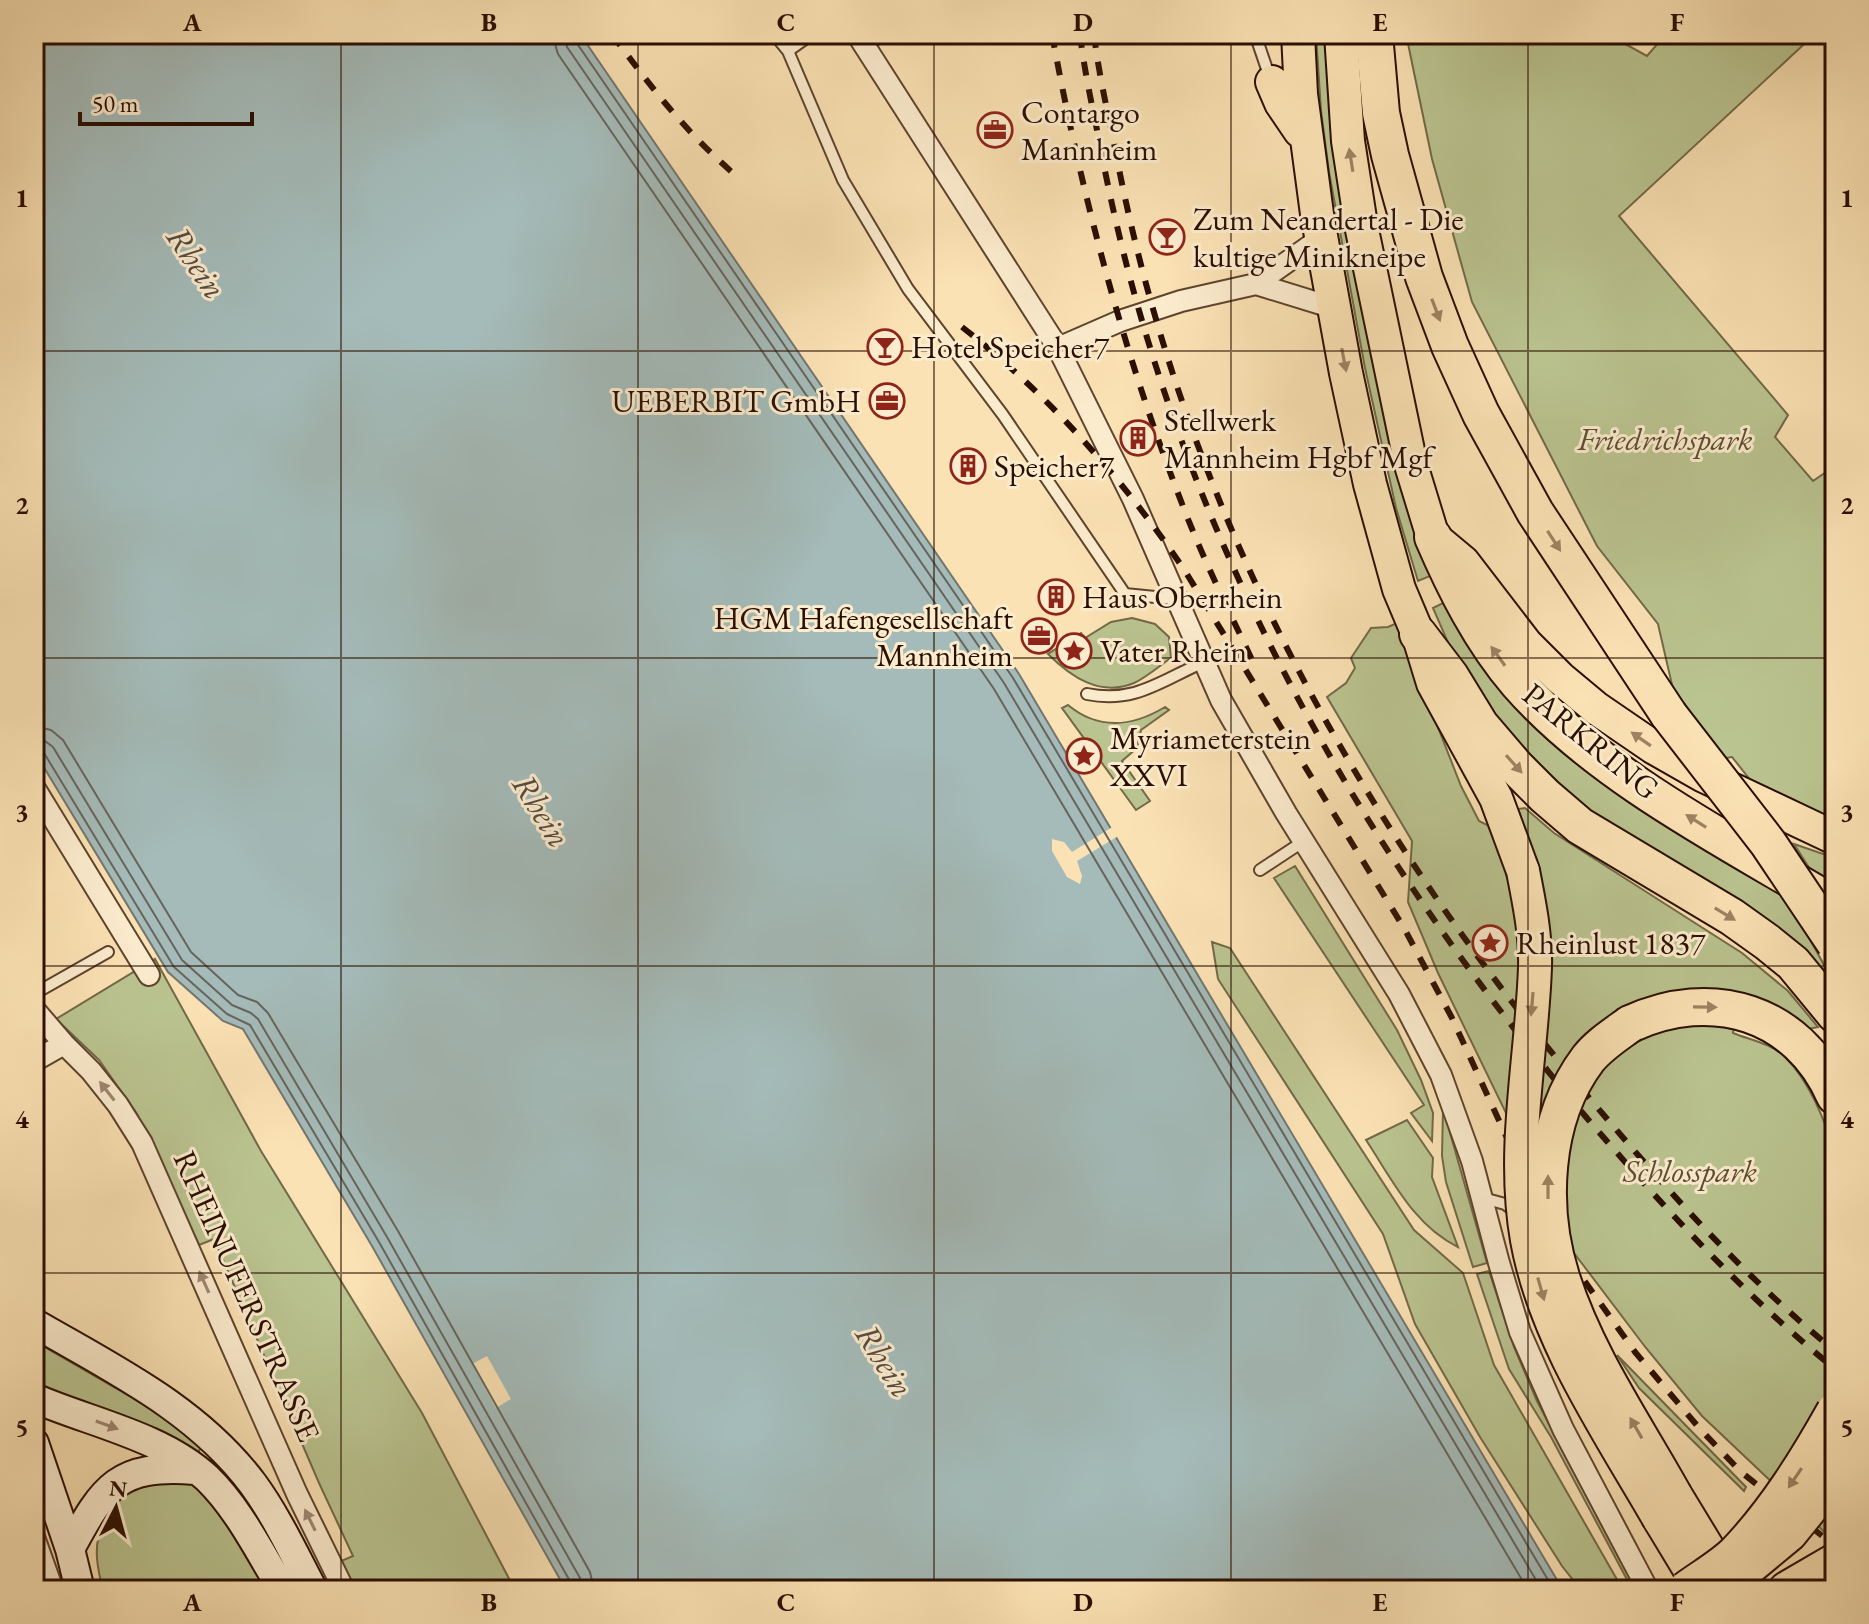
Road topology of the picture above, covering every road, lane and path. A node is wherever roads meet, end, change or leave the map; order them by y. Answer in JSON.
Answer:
{"nodes":[{"id":1,"x":774,"y":34,"type":"edge"},
{"id":2,"x":812,"y":34,"type":"edge"},
{"id":3,"x":885,"y":34,"type":"edge"},
{"id":4,"x":1255,"y":34,"type":"edge"},
{"id":5,"x":1298,"y":34,"type":"edge"},
{"id":6,"x":1341,"y":34,"type":"edge"},
{"id":7,"x":1374,"y":34,"type":"edge"},
{"id":8,"x":861,"y":40,"type":"edge"},
{"id":9,"x":788,"y":51,"type":"junction"},
{"id":10,"x":1272,"y":82,"type":"joint"},
{"id":11,"x":1307,"y":141,"type":"junction"},
{"id":12,"x":1321,"y":238,"type":"junction"},
{"id":13,"x":1256,"y":284,"type":"junction"},
{"id":14,"x":1334,"y":308,"type":"junction"},
{"id":15,"x":1058,"y":348,"type":"junction"},
{"id":16,"x":1457,"y":570,"type":"junction"},
{"id":17,"x":1175,"y":599,"type":"junction"},
{"id":18,"x":1409,"y":614,"type":"junction"},
{"id":19,"x":1204,"y":662,"type":"junction"},
{"id":20,"x":1087,"y":694,"type":"dead end"},
{"id":21,"x":34,"y":787,"type":"edge"},
{"id":22,"x":1835,"y":838,"type":"edge"},
{"id":23,"x":1304,"y":841,"type":"junction"},
{"id":24,"x":1260,"y":870,"type":"dead end"},
{"id":25,"x":1835,"y":905,"type":"edge"},
{"id":26,"x":1835,"y":943,"type":"edge"},
{"id":27,"x":108,"y":952,"type":"dead end"},
{"id":28,"x":149,"y":975,"type":"dead end"},
{"id":29,"x":34,"y":994,"type":"edge"},
{"id":30,"x":34,"y":1009,"type":"edge"},
{"id":31,"x":1835,"y":1014,"type":"edge"},
{"id":32,"x":64,"y":1044,"type":"junction"},
{"id":33,"x":34,"y":1061,"type":"edge"},
{"id":34,"x":1835,"y":1096,"type":"edge"},
{"id":35,"x":1483,"y":1198,"type":"junction"},
{"id":36,"x":1536,"y":1239,"type":"dead end"},
{"id":37,"x":34,"y":1323,"type":"edge"},
{"id":38,"x":34,"y":1398,"type":"edge"},
{"id":39,"x":1835,"y":1411,"type":"edge"},
{"id":40,"x":34,"y":1443,"type":"edge"},
{"id":41,"x":196,"y":1470,"type":"junction"},
{"id":42,"x":1835,"y":1476,"type":"edge"},
{"id":43,"x":1667,"y":1507,"type":"junction"},
{"id":44,"x":34,"y":1537,"type":"edge"},
{"id":45,"x":70,"y":1549,"type":"junction"},
{"id":46,"x":1835,"y":1562,"type":"edge"},
{"id":47,"x":53,"y":1590,"type":"edge"},
{"id":48,"x":80,"y":1590,"type":"edge"},
{"id":49,"x":283,"y":1590,"type":"edge"},
{"id":50,"x":313,"y":1590,"type":"edge"},
{"id":51,"x":344,"y":1590,"type":"edge"},
{"id":52,"x":1648,"y":1590,"type":"edge"},
{"id":53,"x":1686,"y":1590,"type":"edge"},
{"id":54,"x":1705,"y":1590,"type":"edge"},
{"id":55,"x":1731,"y":1590,"type":"edge"},
{"id":56,"x":1787,"y":1590,"type":"edge"}],
"edges":[{"from":1,"to":9,"type":"lane"},
{"from":2,"to":9,"type":"lane"},
{"from":3,"to":8,"type":"lane"},
{"from":4,"to":10,"type":"lane"},
{"from":5,"to":11,"type":"main road"},
{"from":16,"to":6,"type":"main road","name":"PARKRING","one_way":true},
{"from":7,"to":26,"type":"highway","one_way":true,"bridge":true},
{"from":8,"to":15,"type":"street"},
{"from":9,"to":17,"type":"lane"},
{"from":10,"to":11,"type":"main road"},
{"from":11,"to":12,"type":"main road"},
{"from":12,"to":13,"type":"street"},
{"from":12,"to":14,"type":"main road"},
{"from":13,"to":14,"type":"street"},
{"from":13,"to":15,"type":"street"},
{"from":14,"to":18,"type":"main road","one_way":true},
{"from":15,"to":17,"type":"street"},
{"from":22,"to":16,"type":"main road","one_way":true},
{"from":25,"to":16,"type":"highway","name":"PARKRING","one_way":true},
{"from":17,"to":19,"type":"street"},
{"from":18,"to":31,"type":"highway","one_way":true},
{"from":18,"to":43,"type":"main road","one_way":true,"bridge":true},
{"from":19,"to":20,"type":"lane"},
{"from":19,"to":23,"type":"street"},
{"from":21,"to":28,"type":"street"},
{"from":23,"to":24,"type":"lane"},
{"from":23,"to":35,"type":"street"},
{"from":27,"to":29,"type":"lane"},
{"from":30,"to":32,"type":"street","name":"RHEINUFERSTRASSE"},
{"from":32,"to":33,"type":"street"},
{"from":51,"to":32,"type":"street","name":"RHEINUFERSTRASSE","one_way":true},
{"from":43,"to":34,"type":"highway","one_way":true,"bridge":true},
{"from":35,"to":36,"type":"lane"},
{"from":35,"to":52,"type":"street"},
{"from":37,"to":50,"type":"main road"},
{"from":38,"to":41,"type":"main road","one_way":true},
{"from":39,"to":53,"type":"highway","one_way":true,"bridge":true},
{"from":40,"to":45,"type":"main road"},
{"from":41,"to":45,"type":"main road"},
{"from":41,"to":49,"type":"main road"},
{"from":42,"to":54,"type":"highway","bridge":true},
{"from":43,"to":54,"type":"main road"},
{"from":43,"to":55,"type":"highway"},
{"from":44,"to":47,"type":"street"},
{"from":45,"to":48,"type":"main road"},
{"from":46,"to":56,"type":"highway"}]}
